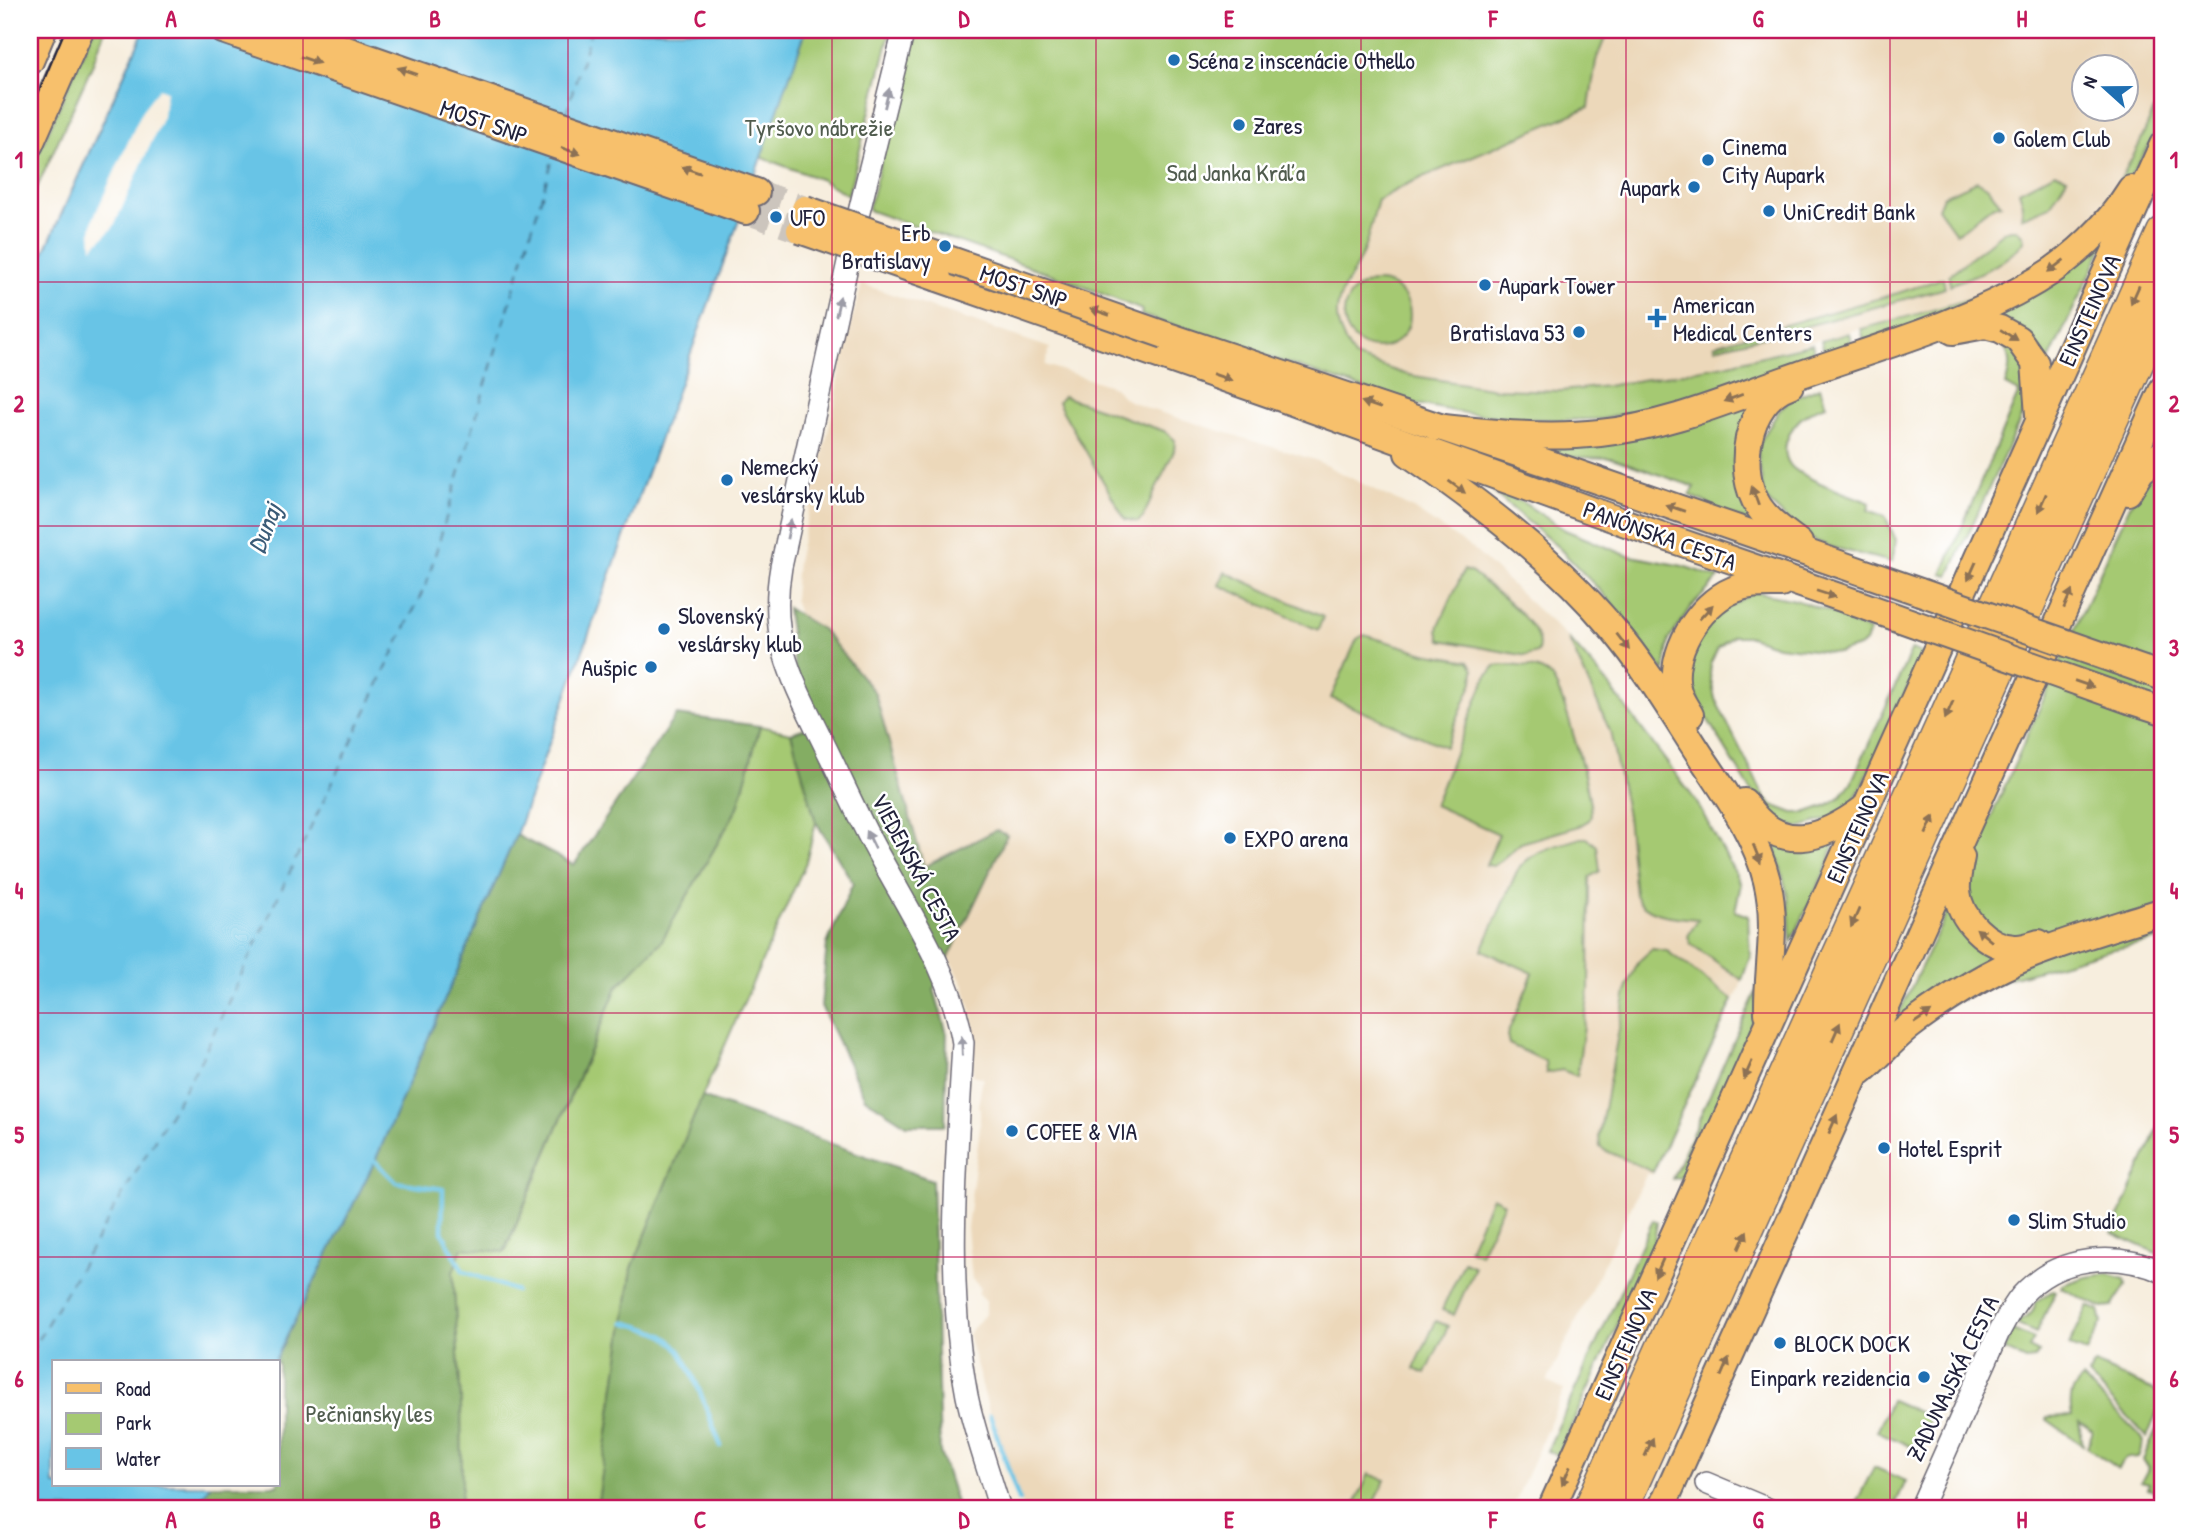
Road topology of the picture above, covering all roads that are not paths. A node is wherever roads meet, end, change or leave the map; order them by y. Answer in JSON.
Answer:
{"nodes":[{"id":1,"x":43,"y":30,"type":"edge"},
{"id":2,"x":223,"y":30,"type":"edge"},
{"id":3,"x":289,"y":30,"type":"edge"},
{"id":4,"x":904,"y":30,"type":"edge"},
{"id":5,"x":77,"y":37,"type":"edge"},
{"id":6,"x":30,"y":61,"type":"edge"},
{"id":7,"x":2163,"y":143,"type":"edge"},
{"id":8,"x":30,"y":144,"type":"edge"},
{"id":9,"x":858,"y":216,"type":"dead end"},
{"id":10,"x":802,"y":220,"type":"tunnel mouth"},
{"id":11,"x":2163,"y":233,"type":"edge"},
{"id":12,"x":848,"y":262,"type":"dead end"},
{"id":13,"x":2163,"y":306,"type":"edge"},
{"id":14,"x":1161,"y":344,"type":"junction"},
{"id":15,"x":2163,"y":389,"type":"edge"},
{"id":16,"x":2040,"y":420,"type":"junction"},
{"id":17,"x":1436,"y":427,"type":"junction"},
{"id":18,"x":1381,"y":434,"type":"junction"},
{"id":19,"x":2163,"y":453,"type":"edge"},
{"id":20,"x":2163,"y":477,"type":"edge"},
{"id":21,"x":2126,"y":495,"type":"junction"},
{"id":22,"x":2093,"y":542,"type":"junction"},
{"id":23,"x":1821,"y":558,"type":"junction"},
{"id":24,"x":1797,"y":584,"type":"junction"},
{"id":25,"x":2154,"y":674,"type":"edge"},
{"id":26,"x":2163,"y":711,"type":"edge"},
{"id":27,"x":1867,"y":807,"type":"junction"},
{"id":28,"x":1966,"y":828,"type":"junction"},
{"id":29,"x":2163,"y":900,"type":"edge"},
{"id":30,"x":2163,"y":911,"type":"edge"},
{"id":31,"x":1769,"y":1024,"type":"junction"},
{"id":32,"x":1853,"y":1078,"type":"junction"},
{"id":33,"x":2163,"y":1272,"type":"edge"},
{"id":34,"x":1706,"y":1483,"type":"dead end"},
{"id":35,"x":999,"y":1509,"type":"edge"},
{"id":36,"x":1551,"y":1509,"type":"edge"},
{"id":37,"x":1590,"y":1509,"type":"edge"},
{"id":38,"x":1621,"y":1509,"type":"edge"},
{"id":39,"x":1661,"y":1509,"type":"edge"},
{"id":40,"x":1768,"y":1509,"type":"edge"},
{"id":41,"x":1920,"y":1509,"type":"edge"}],
"edges":[{"from":1,"to":6,"type":"main road"},
{"from":2,"to":3,"type":"main road","name":"MOST SNP","one_way":true},
{"from":9,"to":4,"type":"street","one_way":true},
{"from":5,"to":8,"type":"main road"},
{"from":7,"to":16,"type":"main road","name":"EINSTEINOVA"},
{"from":7,"to":17,"type":"main road","one_way":true},
{"from":10,"to":14,"type":"main road","name":"MOST SNP","bridge":true},
{"from":11,"to":37,"type":"highway","one_way":true},
{"from":35,"to":12,"type":"street","name":"VIEDENSKÁ CESTA","one_way":true},
{"from":38,"to":13,"type":"highway","one_way":true},
{"from":17,"to":14,"type":"main road","name":"PANÓNSKA CESTA","one_way":true},
{"from":14,"to":18,"type":"main road","name":"PANÓNSKA CESTA","one_way":true},
{"from":15,"to":22,"type":"main road"},
{"from":23,"to":16,"type":"main road","one_way":true},
{"from":16,"to":27,"type":"main road","name":"EINSTEINOVA","one_way":true},
{"from":23,"to":17,"type":"main road","name":"PANÓNSKA CESTA","one_way":true},
{"from":18,"to":24,"type":"main road","name":"PANÓNSKA CESTA"},
{"from":18,"to":31,"type":"main road","one_way":true},
{"from":19,"to":21,"type":"main road"},
{"from":20,"to":21,"type":"main road"},
{"from":21,"to":22,"type":"main road"},
{"from":28,"to":22,"type":"main road","one_way":true},
{"from":23,"to":25,"type":"main road","name":"PANÓNSKA CESTA","bridge":true},
{"from":24,"to":26,"type":"main road","name":"PANÓNSKA CESTA","one_way":true,"bridge":true},
{"from":27,"to":24,"type":"main road","one_way":true},
{"from":27,"to":31,"type":"main road","name":"EINSTEINOVA"},
{"from":29,"to":28,"type":"main road","one_way":true},
{"from":28,"to":32,"type":"main road"},
{"from":32,"to":30,"type":"main road","one_way":true},
{"from":31,"to":36,"type":"main road","name":"EINSTEINOVA","one_way":true},
{"from":39,"to":32,"type":"main road","one_way":true},
{"from":33,"to":41,"type":"street","name":"ZADUNAJSKÁ CESTA"},
{"from":34,"to":40,"type":"street"}]}
